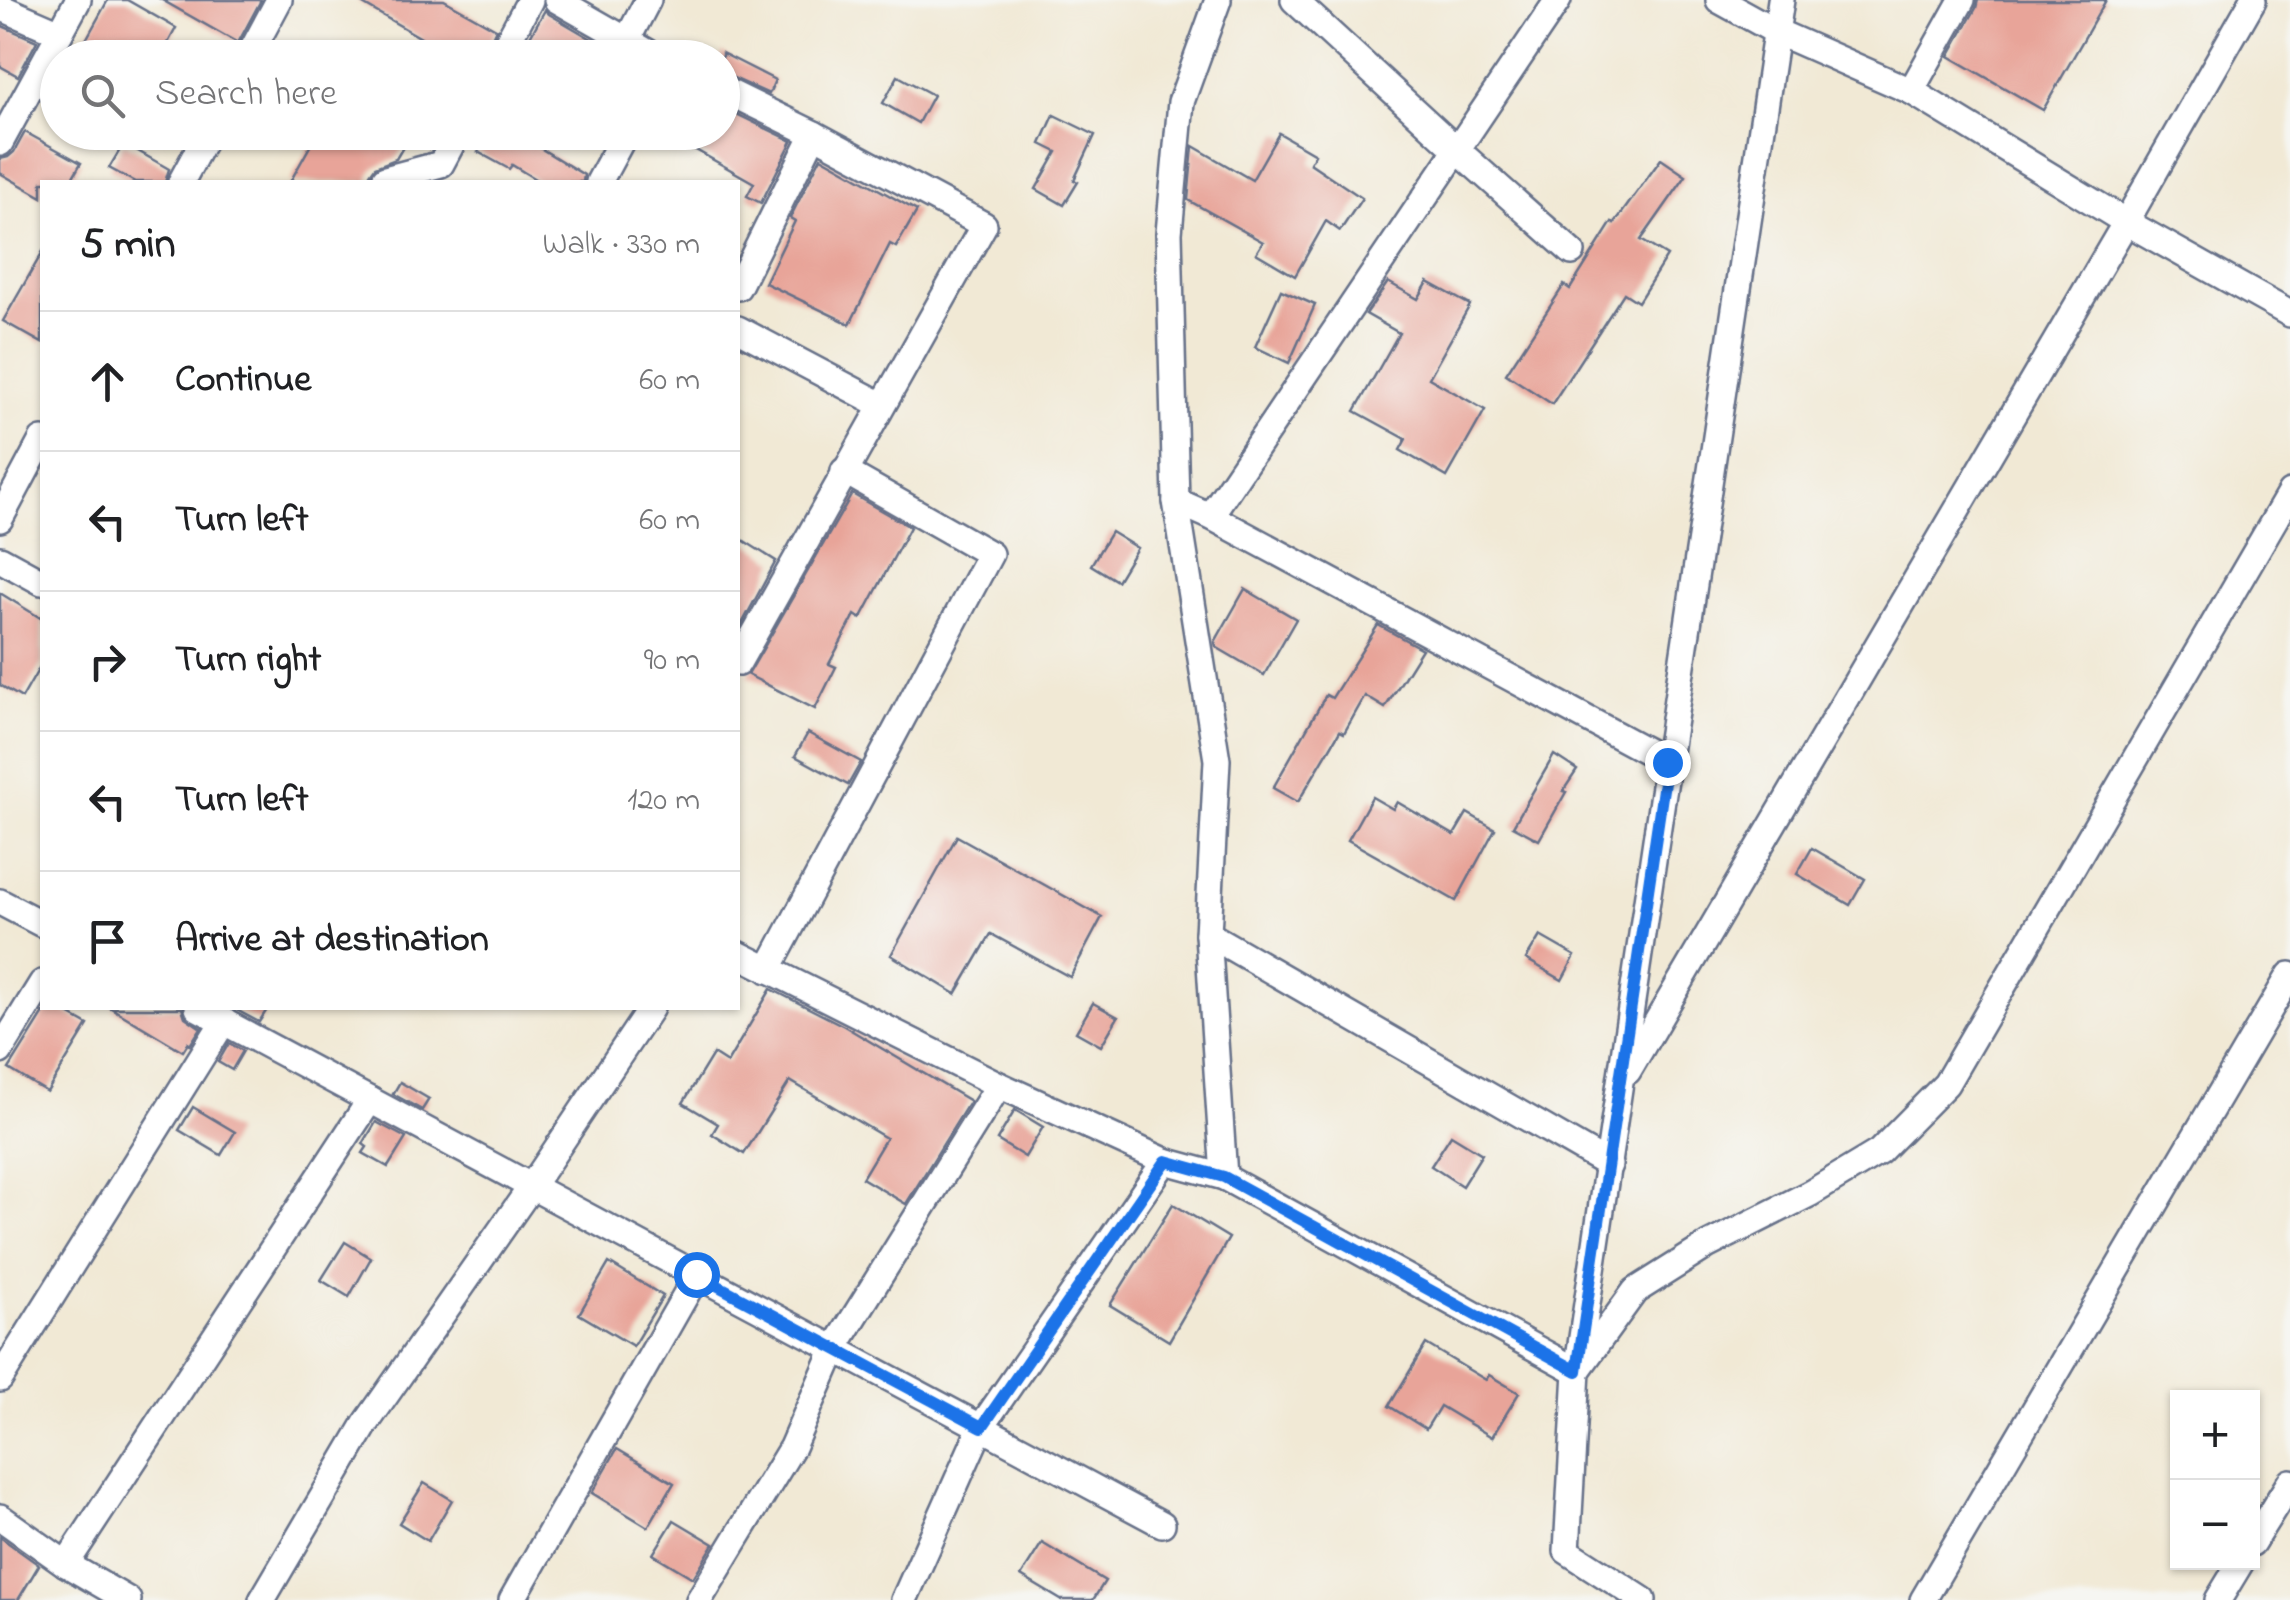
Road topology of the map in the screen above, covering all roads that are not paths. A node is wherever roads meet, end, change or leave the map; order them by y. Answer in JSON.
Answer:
{"nodes":[{"id":1,"x":78,"y":0,"type":"edge"},
{"id":2,"x":279,"y":0,"type":"edge"},
{"id":3,"x":530,"y":0,"type":"edge"},
{"id":4,"x":557,"y":0,"type":"edge"},
{"id":5,"x":648,"y":0,"type":"edge"},
{"id":6,"x":1218,"y":0,"type":"edge"},
{"id":7,"x":1294,"y":0,"type":"edge"},
{"id":8,"x":1558,"y":0,"type":"edge"},
{"id":9,"x":1719,"y":0,"type":"edge"},
{"id":10,"x":1780,"y":0,"type":"edge"},
{"id":11,"x":1962,"y":0,"type":"edge"},
{"id":12,"x":2253,"y":0,"type":"edge"},
{"id":13,"x":0,"y":7,"type":"edge"},
{"id":14,"x":1777,"y":32,"type":"junction"},
{"id":15,"x":60,"y":33,"type":"junction"},
{"id":16,"x":56,"y":40,"type":"edge"},
{"id":17,"x":258,"y":40,"type":"edge"},
{"id":18,"x":509,"y":40,"type":"edge"},
{"id":19,"x":627,"y":40,"type":"joint"},
{"id":20,"x":40,"y":70,"type":"edge"},
{"id":21,"x":1911,"y":91,"type":"junction"},
{"id":22,"x":740,"y":99,"type":"edge"},
{"id":23,"x":814,"y":134,"type":"junction"},
{"id":24,"x":0,"y":143,"type":"edge"},
{"id":25,"x":198,"y":150,"type":"edge"},
{"id":26,"x":448,"y":150,"type":"edge"},
{"id":27,"x":616,"y":150,"type":"edge"},
{"id":28,"x":1456,"y":150,"type":"junction"},
{"id":29,"x":182,"y":180,"type":"edge"},
{"id":30,"x":385,"y":180,"type":"edge"},
{"id":31,"x":600,"y":180,"type":"edge"},
{"id":32,"x":2126,"y":222,"type":"junction"},
{"id":33,"x":1572,"y":252,"type":"dead end"},
{"id":34,"x":740,"y":284,"type":"edge"},
{"id":35,"x":2290,"y":314,"type":"edge"},
{"id":36,"x":740,"y":330,"type":"edge"},
{"id":37,"x":882,"y":405,"type":"junction"},
{"id":38,"x":40,"y":444,"type":"edge"},
{"id":39,"x":844,"y":472,"type":"junction"},
{"id":40,"x":2290,"y":493,"type":"edge"},
{"id":41,"x":1176,"y":502,"type":"junction"},
{"id":42,"x":1210,"y":516,"type":"junction"},
{"id":43,"x":0,"y":519,"type":"edge"},
{"id":44,"x":0,"y":559,"type":"edge"},
{"id":45,"x":40,"y":581,"type":"edge"},
{"id":46,"x":740,"y":659,"type":"edge"},
{"id":47,"x":1667,"y":762,"type":"junction"},
{"id":48,"x":0,"y":902,"type":"edge"},
{"id":49,"x":40,"y":923,"type":"edge"},
{"id":50,"x":1208,"y":934,"type":"junction"},
{"id":51,"x":740,"y":955,"type":"edge"},
{"id":52,"x":768,"y":970,"type":"junction"},
{"id":53,"x":2290,"y":975,"type":"edge"},
{"id":54,"x":40,"y":986,"type":"edge"},
{"id":55,"x":202,"y":1010,"type":"edge"},
{"id":56,"x":650,"y":1010,"type":"edge"},
{"id":57,"x":224,"y":1021,"type":"junction"},
{"id":58,"x":0,"y":1051,"type":"edge"},
{"id":59,"x":1622,"y":1081,"type":"junction"},
{"id":60,"x":999,"y":1086,"type":"junction"},
{"id":61,"x":370,"y":1100,"type":"junction"},
{"id":62,"x":1166,"y":1161,"type":"junction"},
{"id":63,"x":1609,"y":1165,"type":"junction"},
{"id":64,"x":1224,"y":1177,"type":"junction"},
{"id":65,"x":530,"y":1187,"type":"junction"},
{"id":66,"x":696,"y":1274,"type":"junction"},
{"id":67,"x":835,"y":1348,"type":"junction"},
{"id":68,"x":1577,"y":1371,"type":"junction"},
{"id":69,"x":0,"y":1379,"type":"edge"},
{"id":70,"x":982,"y":1427,"type":"junction"},
{"id":71,"x":2290,"y":1482,"type":"edge"},
{"id":72,"x":0,"y":1517,"type":"edge"},
{"id":73,"x":1162,"y":1524,"type":"dead end"},
{"id":74,"x":2260,"y":1530,"type":"edge"},
{"id":75,"x":66,"y":1564,"type":"junction"},
{"id":76,"x":2235,"y":1570,"type":"edge"},
{"id":77,"x":128,"y":1600,"type":"edge"},
{"id":78,"x":262,"y":1600,"type":"edge"},
{"id":79,"x":512,"y":1600,"type":"edge"},
{"id":80,"x":699,"y":1600,"type":"edge"},
{"id":81,"x":904,"y":1600,"type":"edge"},
{"id":82,"x":1643,"y":1600,"type":"edge"},
{"id":83,"x":1923,"y":1600,"type":"edge"},
{"id":84,"x":2218,"y":1600,"type":"edge"}],
"edges":[{"from":1,"to":15,"type":"street"},
{"from":2,"to":17,"type":"street"},
{"from":3,"to":18,"type":"street"},
{"from":4,"to":19,"type":"street"},
{"from":5,"to":19,"type":"street"},
{"from":6,"to":41,"type":"street"},
{"from":7,"to":28,"type":"street"},
{"from":8,"to":28,"type":"street"},
{"from":9,"to":14,"type":"street"},
{"from":10,"to":14,"type":"street"},
{"from":11,"to":21,"type":"street"},
{"from":12,"to":32,"type":"street"},
{"from":13,"to":15,"type":"street"},
{"from":14,"to":21,"type":"street"},
{"from":14,"to":47,"type":"street"},
{"from":15,"to":16,"type":"street"},
{"from":20,"to":24,"type":"street"},
{"from":21,"to":32,"type":"street"},
{"from":22,"to":23,"type":"street"},
{"from":23,"to":34,"type":"street"},
{"from":23,"to":37,"type":"street"},
{"from":25,"to":29,"type":"street"},
{"from":26,"to":30,"type":"street"},
{"from":27,"to":31,"type":"street"},
{"from":28,"to":33,"type":"street"},
{"from":28,"to":42,"type":"street"},
{"from":32,"to":35,"type":"street"},
{"from":32,"to":59,"type":"street"},
{"from":36,"to":37,"type":"street"},
{"from":37,"to":39,"type":"street"},
{"from":38,"to":43,"type":"street"},
{"from":39,"to":46,"type":"street"},
{"from":39,"to":52,"type":"street"},
{"from":40,"to":68,"type":"street"},
{"from":41,"to":42,"type":"street"},
{"from":41,"to":50,"type":"street"},
{"from":42,"to":47,"type":"street"},
{"from":44,"to":45,"type":"street"},
{"from":47,"to":59,"type":"street"},
{"from":48,"to":49,"type":"street"},
{"from":50,"to":63,"type":"street"},
{"from":50,"to":64,"type":"street"},
{"from":51,"to":52,"type":"street"},
{"from":52,"to":60,"type":"street"},
{"from":53,"to":83,"type":"street"},
{"from":54,"to":58,"type":"street"},
{"from":55,"to":57,"type":"street"},
{"from":56,"to":65,"type":"street"},
{"from":57,"to":61,"type":"street"},
{"from":57,"to":69,"type":"street"},
{"from":59,"to":63,"type":"street"},
{"from":60,"to":62,"type":"street"},
{"from":60,"to":67,"type":"street"},
{"from":61,"to":65,"type":"street"},
{"from":61,"to":75,"type":"street"},
{"from":62,"to":64,"type":"street"},
{"from":62,"to":70,"type":"street"},
{"from":63,"to":68,"type":"street"},
{"from":64,"to":68,"type":"street"},
{"from":65,"to":66,"type":"street"},
{"from":65,"to":78,"type":"street"},
{"from":66,"to":67,"type":"street"},
{"from":66,"to":79,"type":"street"},
{"from":67,"to":70,"type":"street"},
{"from":67,"to":80,"type":"street"},
{"from":68,"to":82,"type":"street"},
{"from":70,"to":73,"type":"street"},
{"from":70,"to":81,"type":"street"},
{"from":71,"to":74,"type":"street"},
{"from":72,"to":75,"type":"street"},
{"from":75,"to":77,"type":"street"},
{"from":76,"to":84,"type":"street"}]}
